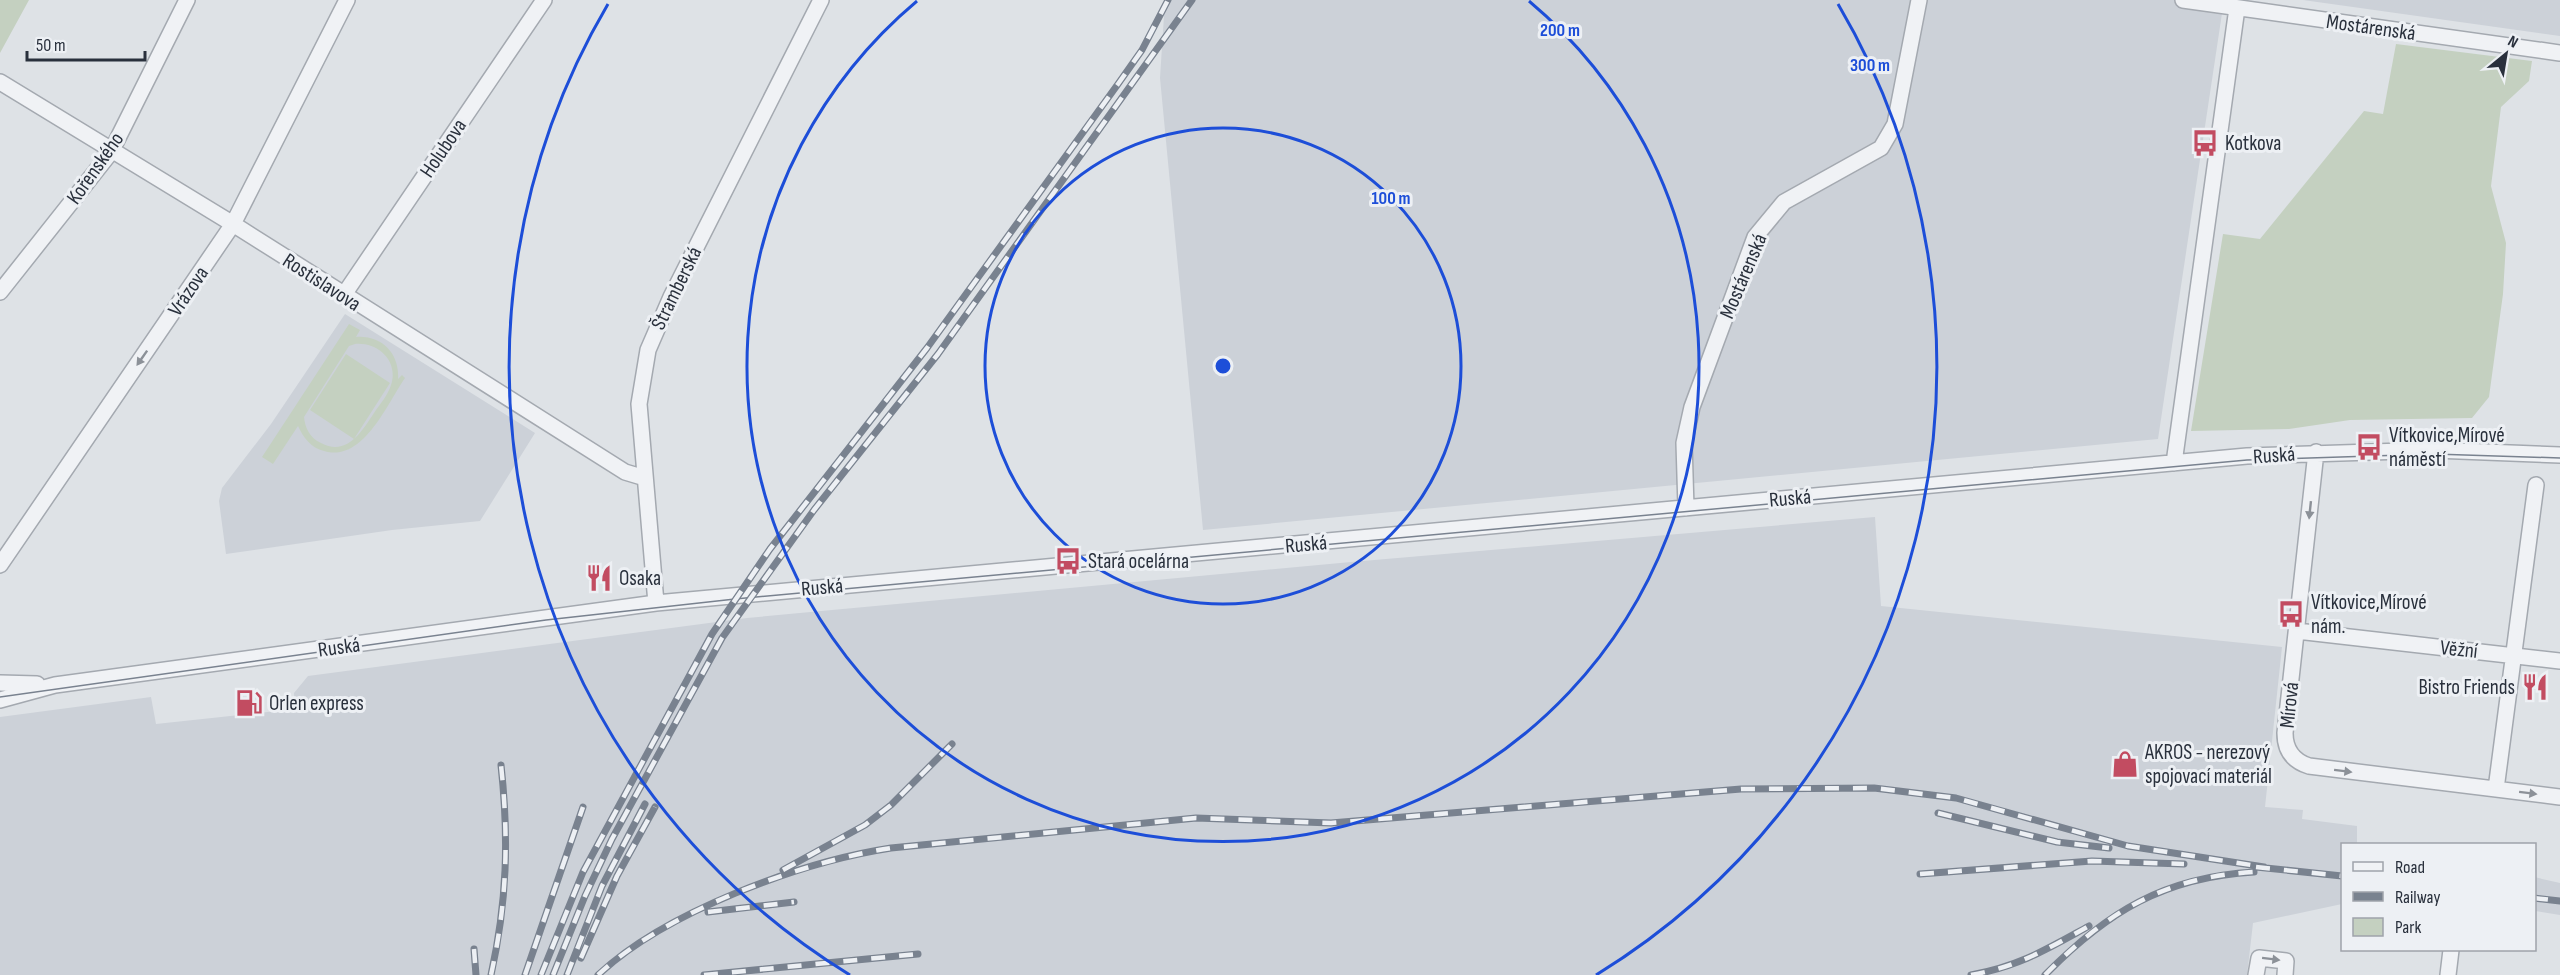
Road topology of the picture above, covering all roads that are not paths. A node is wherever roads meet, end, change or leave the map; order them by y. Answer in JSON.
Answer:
{"nodes":[{"id":1,"x":187,"y":0,"type":"edge"},
{"id":2,"x":347,"y":0,"type":"edge"},
{"id":3,"x":544,"y":0,"type":"edge"},
{"id":4,"x":821,"y":0,"type":"edge"},
{"id":5,"x":1919,"y":0,"type":"edge"},
{"id":6,"x":2182,"y":0,"type":"edge"},
{"id":7,"x":2237,"y":8,"type":"junction"},
{"id":8,"x":2560,"y":53,"type":"edge"},
{"id":9,"x":0,"y":82,"type":"edge"},
{"id":10,"x":111,"y":152,"type":"junction"},
{"id":11,"x":232,"y":224,"type":"junction"},
{"id":12,"x":0,"y":292,"type":"edge"},
{"id":13,"x":343,"y":296,"type":"junction"},
{"id":14,"x":2316,"y":452,"type":"junction"},
{"id":15,"x":2560,"y":455,"type":"edge"},
{"id":16,"x":2174,"y":463,"type":"junction"},
{"id":17,"x":645,"y":478,"type":"junction"},
{"id":18,"x":2536,"y":485,"type":"dead end"},
{"id":19,"x":1686,"y":508,"type":"junction"},
{"id":20,"x":0,"y":565,"type":"edge"},
{"id":21,"x":656,"y":603,"type":"junction"},
{"id":22,"x":2297,"y":631,"type":"junction"},
{"id":23,"x":2513,"y":655,"type":"junction"},
{"id":24,"x":2560,"y":661,"type":"edge"},
{"id":25,"x":0,"y":683,"type":"edge"},
{"id":26,"x":55,"y":685,"type":"junction"},
{"id":27,"x":0,"y":700,"type":"edge"},
{"id":28,"x":2496,"y":789,"type":"junction"},
{"id":29,"x":2560,"y":797,"type":"edge"},
{"id":30,"x":2451,"y":951,"type":"edge"},
{"id":31,"x":2256,"y":975,"type":"edge"},
{"id":32,"x":2285,"y":975,"type":"edge"},
{"id":33,"x":2448,"y":975,"type":"edge"}],
"edges":[{"from":1,"to":10,"type":"street","name":"Kořenského"},
{"from":2,"to":11,"type":"street","name":"Vrázova"},
{"from":3,"to":13,"type":"street","name":"Holubova"},
{"from":4,"to":17,"type":"street","name":"Štramberská"},
{"from":5,"to":19,"type":"street","name":"Mostárenská"},
{"from":6,"to":7,"type":"street","name":"Mostárenská"},
{"from":7,"to":8,"type":"street","name":"Mostárenská"},
{"from":7,"to":16,"type":"street"},
{"from":9,"to":10,"type":"street","name":"Rostislavova"},
{"from":10,"to":11,"type":"street","name":"Rostislavova"},
{"from":10,"to":12,"type":"street","name":"Kořenského"},
{"from":11,"to":13,"type":"street","name":"Rostislavova"},
{"from":11,"to":20,"type":"street","name":"Vrázova","one_way":true},
{"from":13,"to":17,"type":"street","name":"Rostislavova"},
{"from":14,"to":15,"type":"street","name":"Ruská"},
{"from":14,"to":16,"type":"street","name":"Ruská"},
{"from":14,"to":22,"type":"street","name":"Mírová","one_way":true},
{"from":16,"to":19,"type":"street","name":"Ruská"},
{"from":17,"to":21,"type":"street","name":"Štramberská"},
{"from":18,"to":23,"type":"street"},
{"from":19,"to":21,"type":"street","name":"Ruská"},
{"from":21,"to":26,"type":"street","name":"Ruská"},
{"from":22,"to":23,"type":"street","name":"Věžní"},
{"from":22,"to":28,"type":"street","name":"Mírová","one_way":true},
{"from":23,"to":24,"type":"street","name":"Věžní"},
{"from":23,"to":28,"type":"street"},
{"from":25,"to":26,"type":"street","name":"Ruská"},
{"from":26,"to":27,"type":"street","name":"Ruská"},
{"from":28,"to":29,"type":"street","name":"Mírová","one_way":true},
{"from":30,"to":33,"type":"street"},
{"from":31,"to":32,"type":"street","one_way":true}]}
